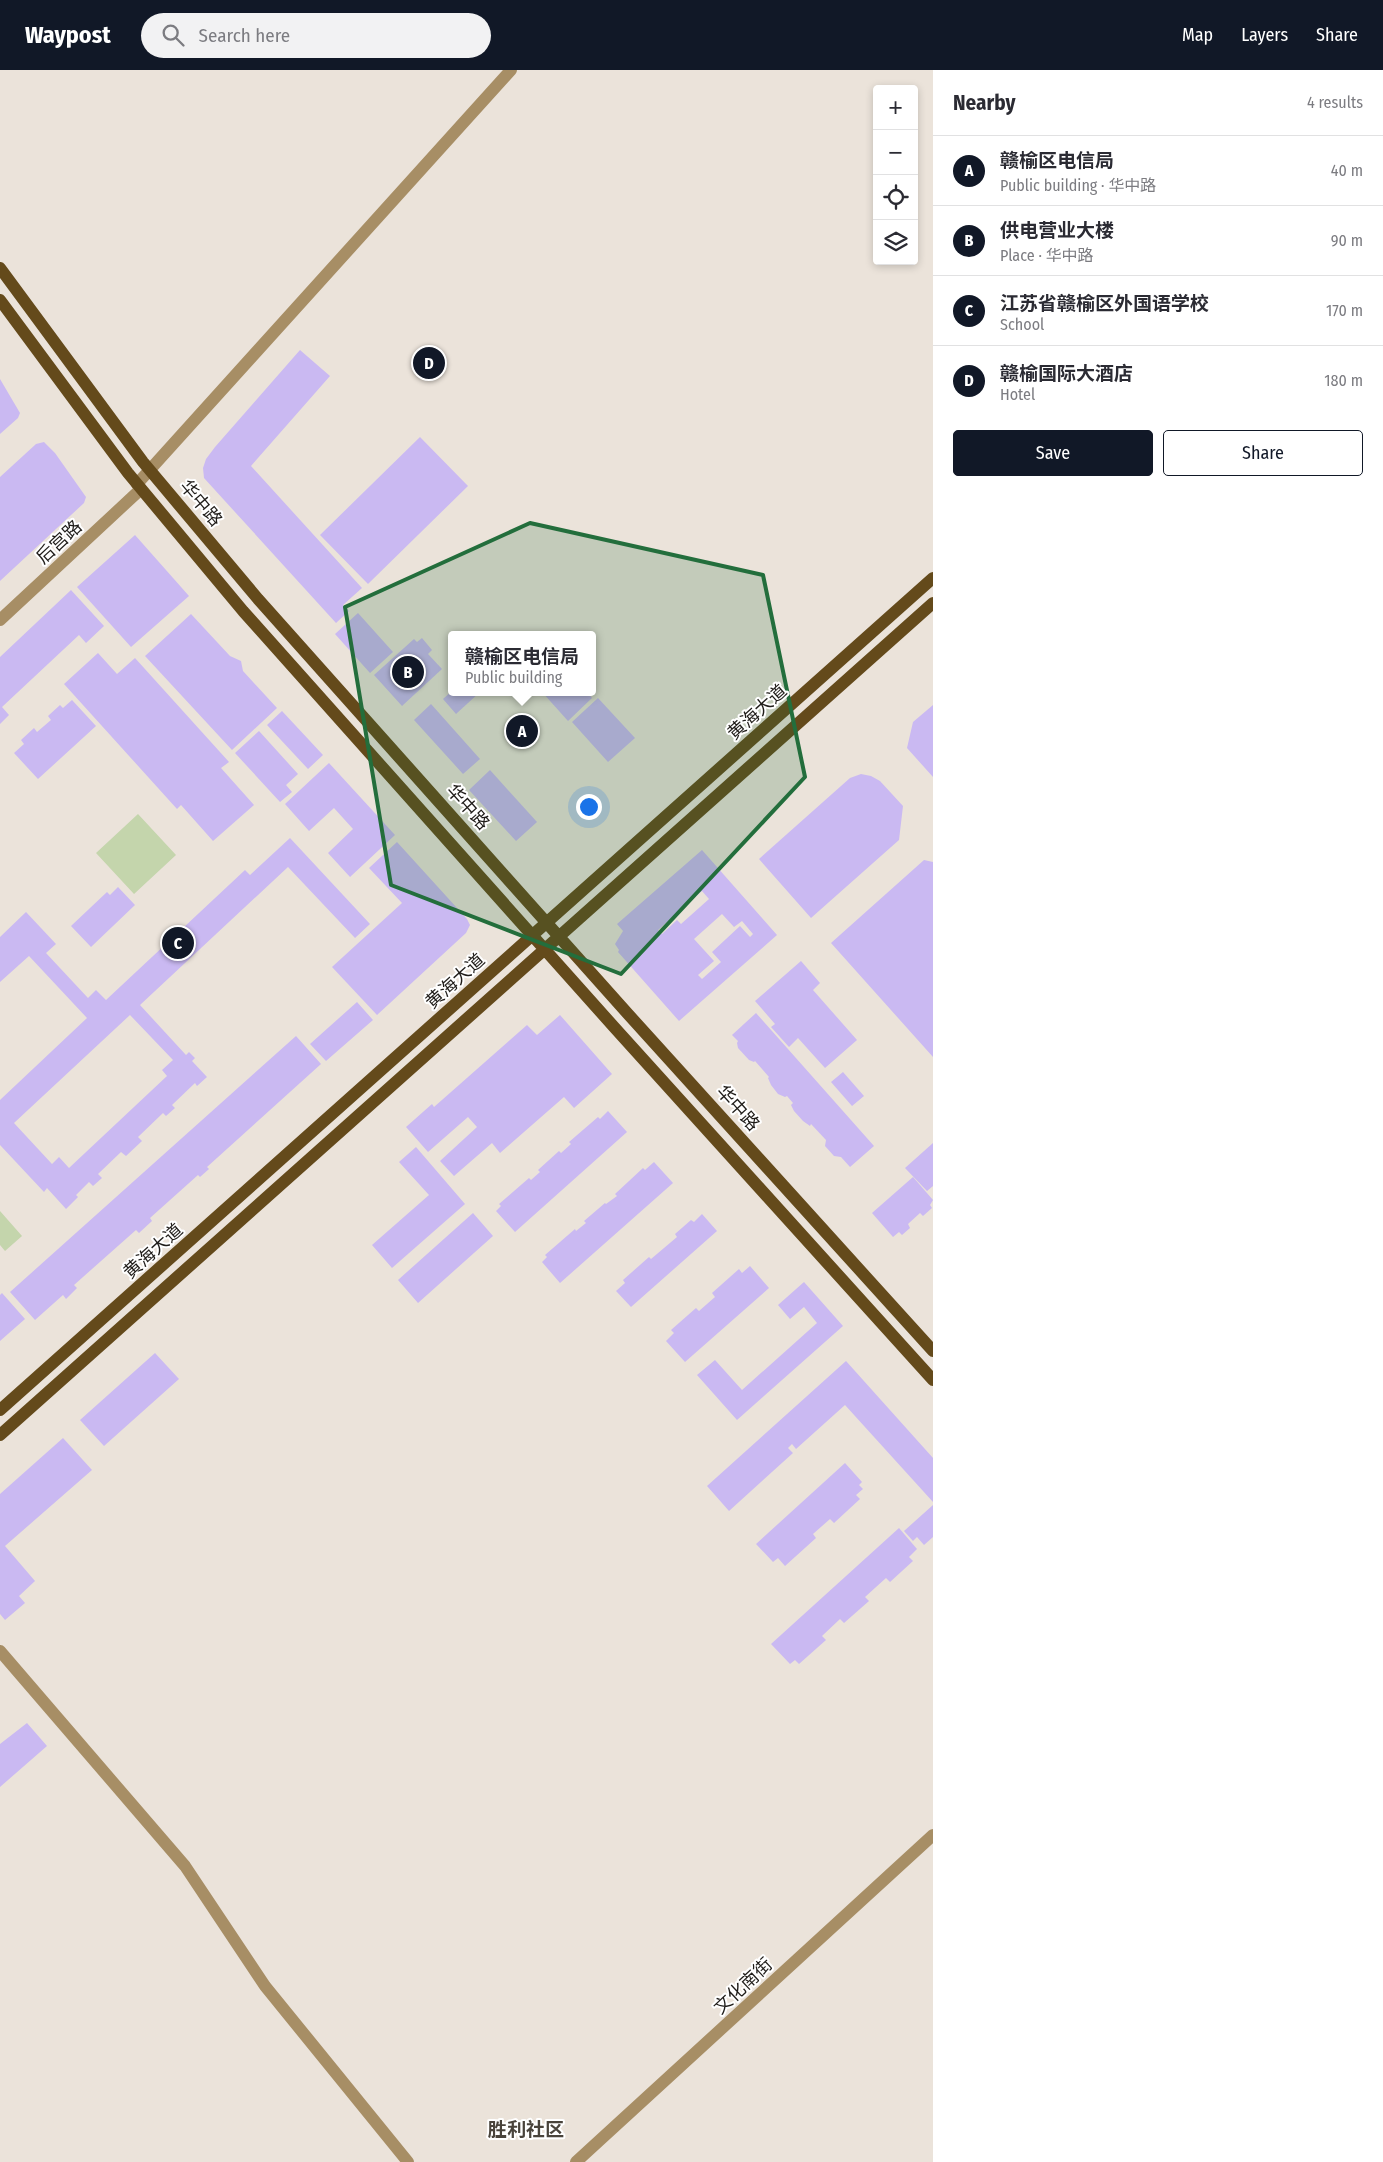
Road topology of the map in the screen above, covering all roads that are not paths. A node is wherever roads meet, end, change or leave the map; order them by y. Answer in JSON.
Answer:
{"nodes":[{"id":1,"x":511,"y":70,"type":"edge"},
{"id":2,"x":0,"y":268,"type":"edge"},
{"id":3,"x":1,"y":305,"type":"edge"},
{"id":4,"x":150,"y":469,"type":"junction"},
{"id":5,"x":139,"y":487,"type":"junction"},
{"id":6,"x":933,"y":578,"type":"edge"},
{"id":7,"x":933,"y":603,"type":"edge"},
{"id":8,"x":0,"y":620,"type":"edge"},
{"id":9,"x":547,"y":923,"type":"junction"},
{"id":10,"x":532,"y":936,"type":"junction"},
{"id":11,"x":559,"y":936,"type":"junction"},
{"id":12,"x":545,"y":949,"type":"junction"},
{"id":13,"x":933,"y":1351,"type":"edge"},
{"id":14,"x":933,"y":1380,"type":"edge"},
{"id":15,"x":0,"y":1410,"type":"edge"},
{"id":16,"x":0,"y":1435,"type":"edge"},
{"id":17,"x":0,"y":1651,"type":"edge"},
{"id":18,"x":933,"y":1835,"type":"edge"},
{"id":19,"x":408,"y":2162,"type":"edge"},
{"id":20,"x":576,"y":2162,"type":"edge"}],
"edges":[{"from":1,"to":4,"type":"street","name":"后宫路"},
{"from":2,"to":4,"type":"main road","name":"华中路"},
{"from":3,"to":5,"type":"main road","name":"华中路"},
{"from":4,"to":5,"type":"street","name":"后宫路"},
{"from":4,"to":9,"type":"main road","name":"华中路"},
{"from":5,"to":8,"type":"street","name":"后宫路"},
{"from":5,"to":10,"type":"main road","name":"华中路"},
{"from":6,"to":9,"type":"main road","name":"黄海大道"},
{"from":7,"to":11,"type":"main road","name":"黄海大道"},
{"from":9,"to":10,"type":"main road","name":"黄海大道"},
{"from":9,"to":11,"type":"main road","name":"华中路"},
{"from":10,"to":12,"type":"main road","name":"华中路"},
{"from":10,"to":15,"type":"main road","name":"黄海大道"},
{"from":11,"to":12,"type":"main road","name":"黄海大道"},
{"from":11,"to":13,"type":"main road","name":"华中路"},
{"from":12,"to":14,"type":"main road","name":"华中路"},
{"from":12,"to":16,"type":"main road","name":"黄海大道"},
{"from":17,"to":19,"type":"street"},
{"from":18,"to":20,"type":"street","name":"文化南街"}]}
